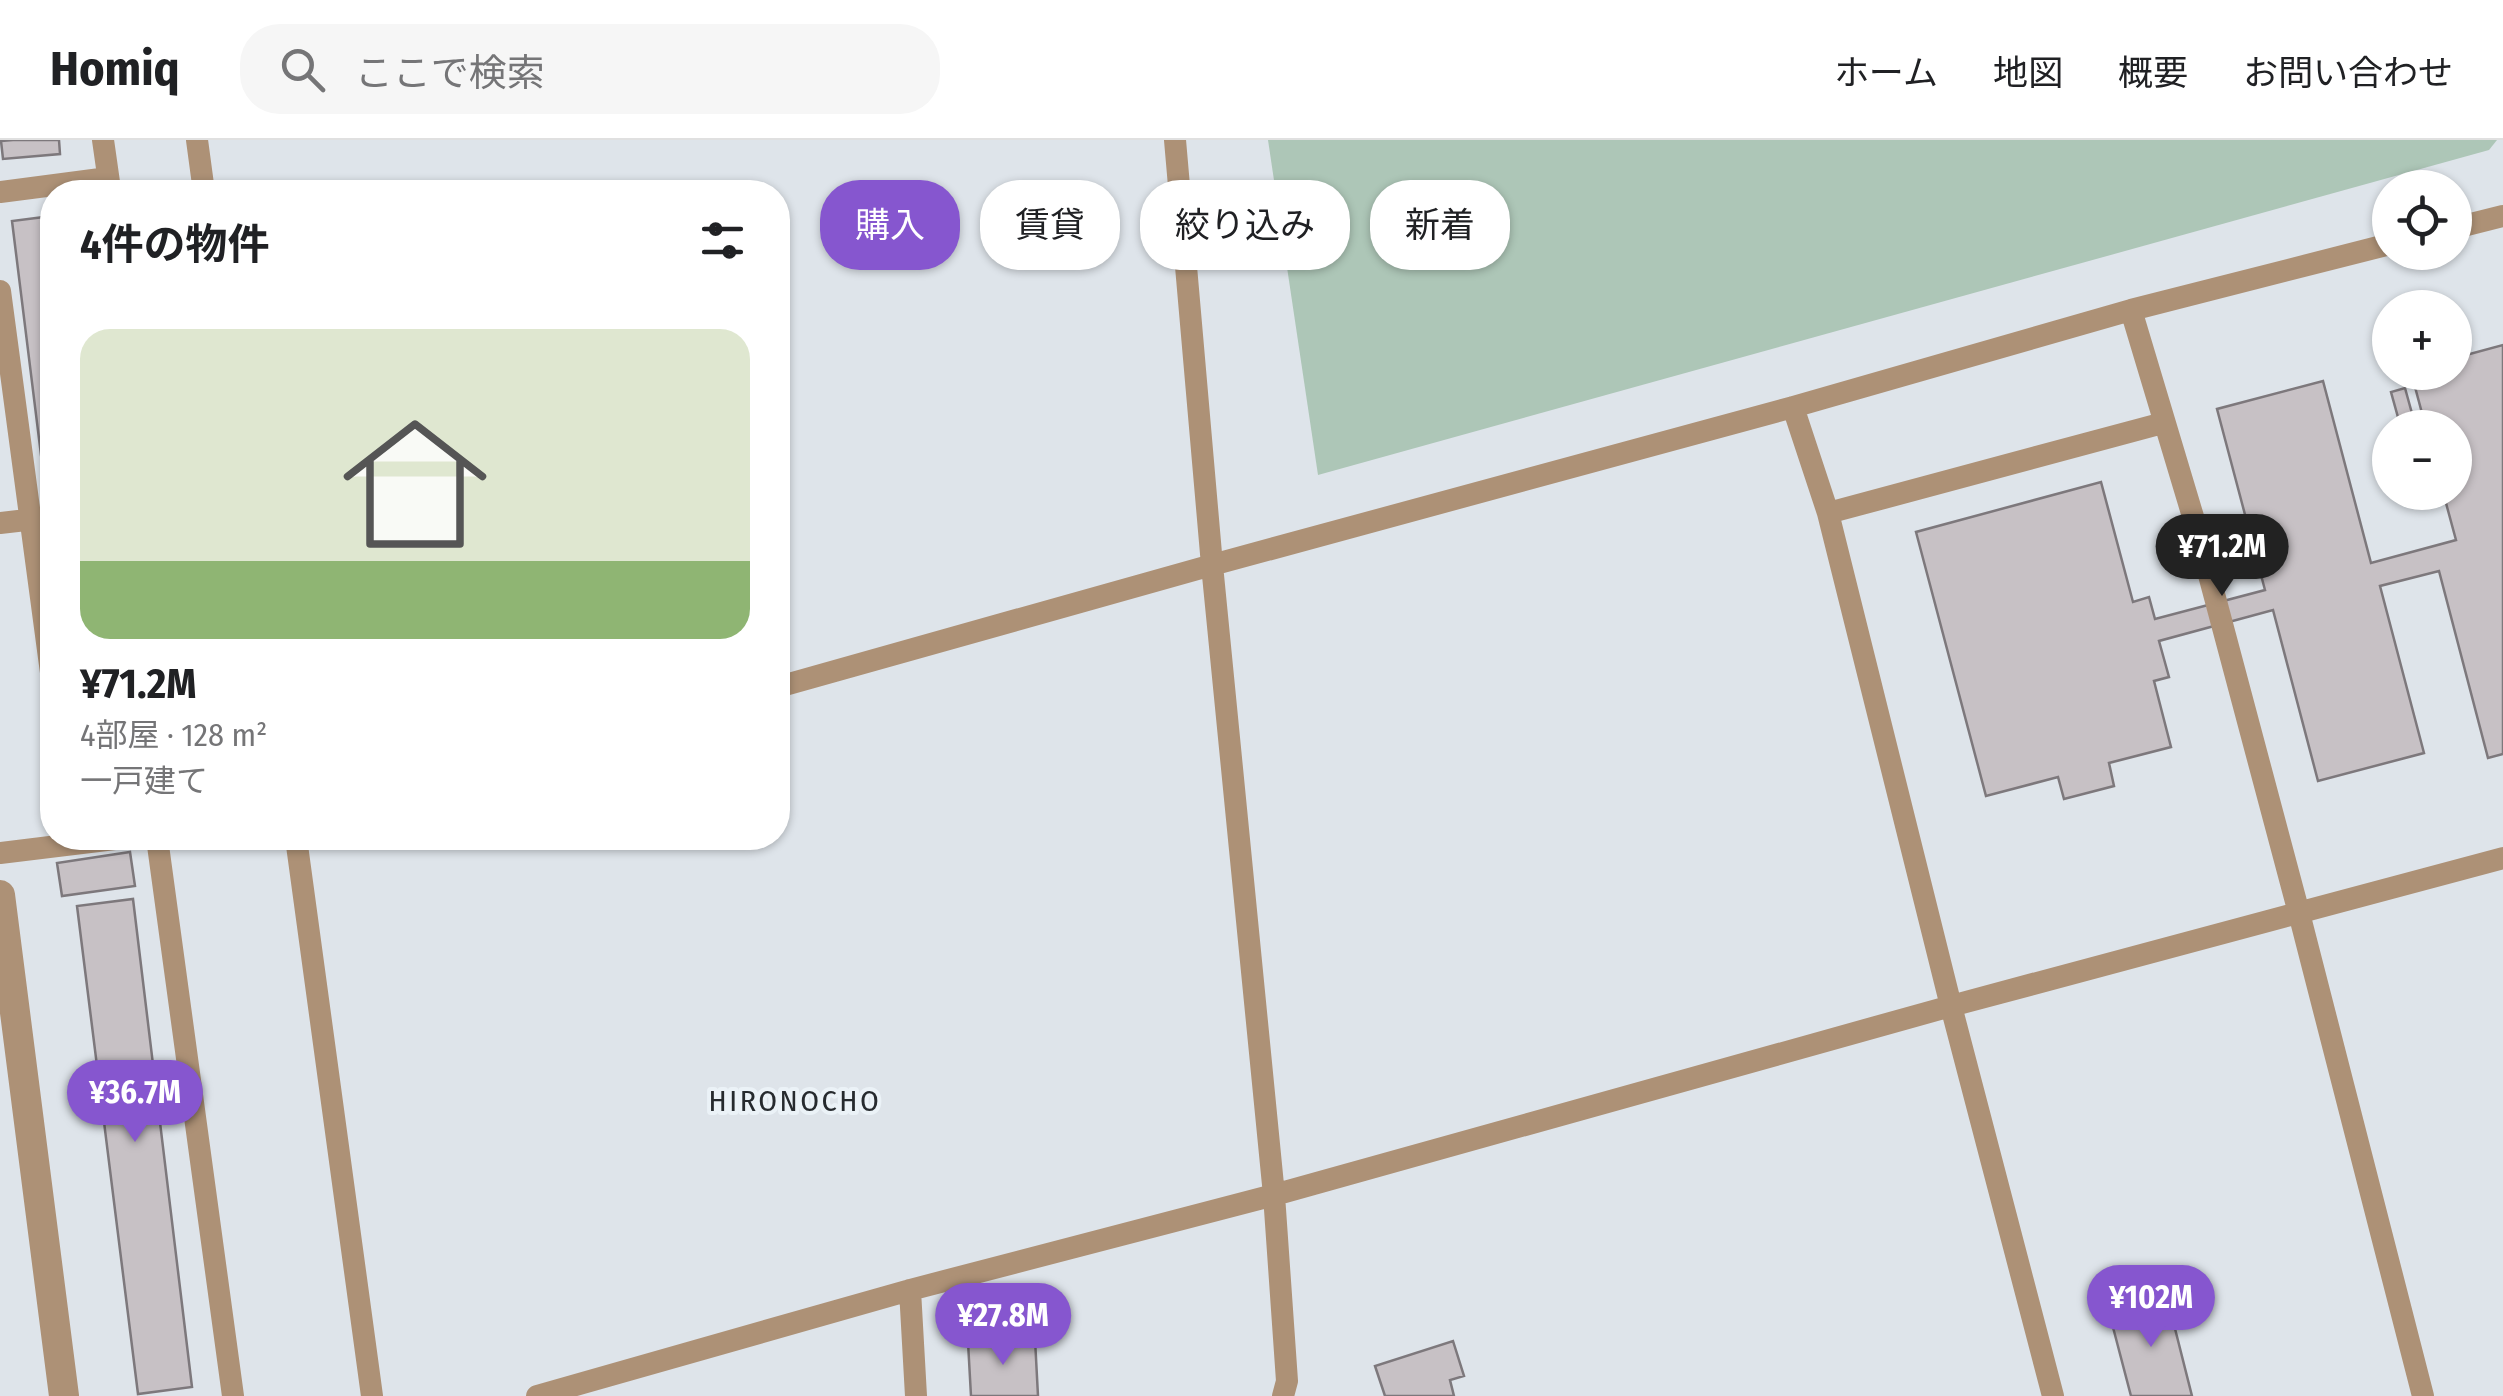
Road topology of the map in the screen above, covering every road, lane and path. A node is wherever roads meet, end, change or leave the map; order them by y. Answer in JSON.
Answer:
{"nodes":[{"id":1,"x":103,"y":140,"type":"edge"},
{"id":2,"x":197,"y":140,"type":"edge"},
{"id":3,"x":1175,"y":140,"type":"edge"},
{"id":4,"x":108,"y":180,"type":"edge"},
{"id":5,"x":202,"y":180,"type":"edge"},
{"id":6,"x":40,"y":189,"type":"edge"},
{"id":7,"x":0,"y":192,"type":"edge"},
{"id":8,"x":2503,"y":216,"type":"edge"},
{"id":9,"x":2472,"y":224,"type":"edge"},
{"id":10,"x":2372,"y":249,"type":"edge"},
{"id":11,"x":0,"y":291,"type":"edge"},
{"id":12,"x":2131,"y":310,"type":"junction"},
{"id":13,"x":1793,"y":406,"type":"junction"},
{"id":14,"x":2163,"y":423,"type":"junction"},
{"id":15,"x":40,"y":512,"type":"edge"},
{"id":16,"x":1828,"y":514,"type":"junction"},
{"id":17,"x":40,"y":518,"type":"edge"},
{"id":18,"x":0,"y":523,"type":"edge"},
{"id":19,"x":1212,"y":564,"type":"junction"},
{"id":20,"x":790,"y":685,"type":"edge"},
{"id":21,"x":40,"y":846,"type":"edge"},
{"id":22,"x":159,"y":850,"type":"edge"},
{"id":23,"x":298,"y":850,"type":"edge"},
{"id":24,"x":0,"y":853,"type":"edge"},
{"id":25,"x":2503,"y":858,"type":"edge"},
{"id":26,"x":0,"y":894,"type":"edge"},
{"id":27,"x":2299,"y":912,"type":"junction"},
{"id":28,"x":1951,"y":1006,"type":"junction"},
{"id":29,"x":1274,"y":1195,"type":"junction"},
{"id":30,"x":910,"y":1290,"type":"junction"},
{"id":31,"x":579,"y":1390,"type":"edge"},
{"id":32,"x":64,"y":1396,"type":"edge"},
{"id":33,"x":233,"y":1396,"type":"edge"},
{"id":34,"x":372,"y":1396,"type":"edge"},
{"id":35,"x":538,"y":1396,"type":"edge"},
{"id":36,"x":916,"y":1396,"type":"edge"},
{"id":37,"x":1283,"y":1396,"type":"edge"},
{"id":38,"x":2053,"y":1396,"type":"edge"},
{"id":39,"x":2423,"y":1396,"type":"edge"}],
"edges":[{"from":1,"to":4,"type":"lane"},
{"from":2,"to":5,"type":"lane"},
{"from":3,"to":19,"type":"lane"},
{"from":6,"to":7,"type":"lane"},
{"from":8,"to":9,"type":"lane"},
{"from":10,"to":12,"type":"lane"},
{"from":11,"to":15,"type":"lane"},
{"from":12,"to":13,"type":"lane"},
{"from":12,"to":14,"type":"lane"},
{"from":13,"to":16,"type":"lane"},
{"from":13,"to":19,"type":"lane"},
{"from":14,"to":16,"type":"lane"},
{"from":14,"to":27,"type":"lane"},
{"from":16,"to":28,"type":"lane"},
{"from":17,"to":18,"type":"lane"},
{"from":19,"to":20,"type":"lane"},
{"from":19,"to":29,"type":"lane"},
{"from":21,"to":24,"type":"lane"},
{"from":22,"to":33,"type":"lane"},
{"from":23,"to":34,"type":"lane"},
{"from":25,"to":27,"type":"lane"},
{"from":26,"to":32,"type":"street"},
{"from":27,"to":28,"type":"lane"},
{"from":27,"to":39,"type":"lane"},
{"from":28,"to":29,"type":"lane"},
{"from":28,"to":38,"type":"lane"},
{"from":29,"to":30,"type":"lane"},
{"from":29,"to":37,"type":"lane"},
{"from":30,"to":31,"type":"lane"},
{"from":30,"to":36,"type":"lane"},
{"from":31,"to":35,"type":"lane"}]}
